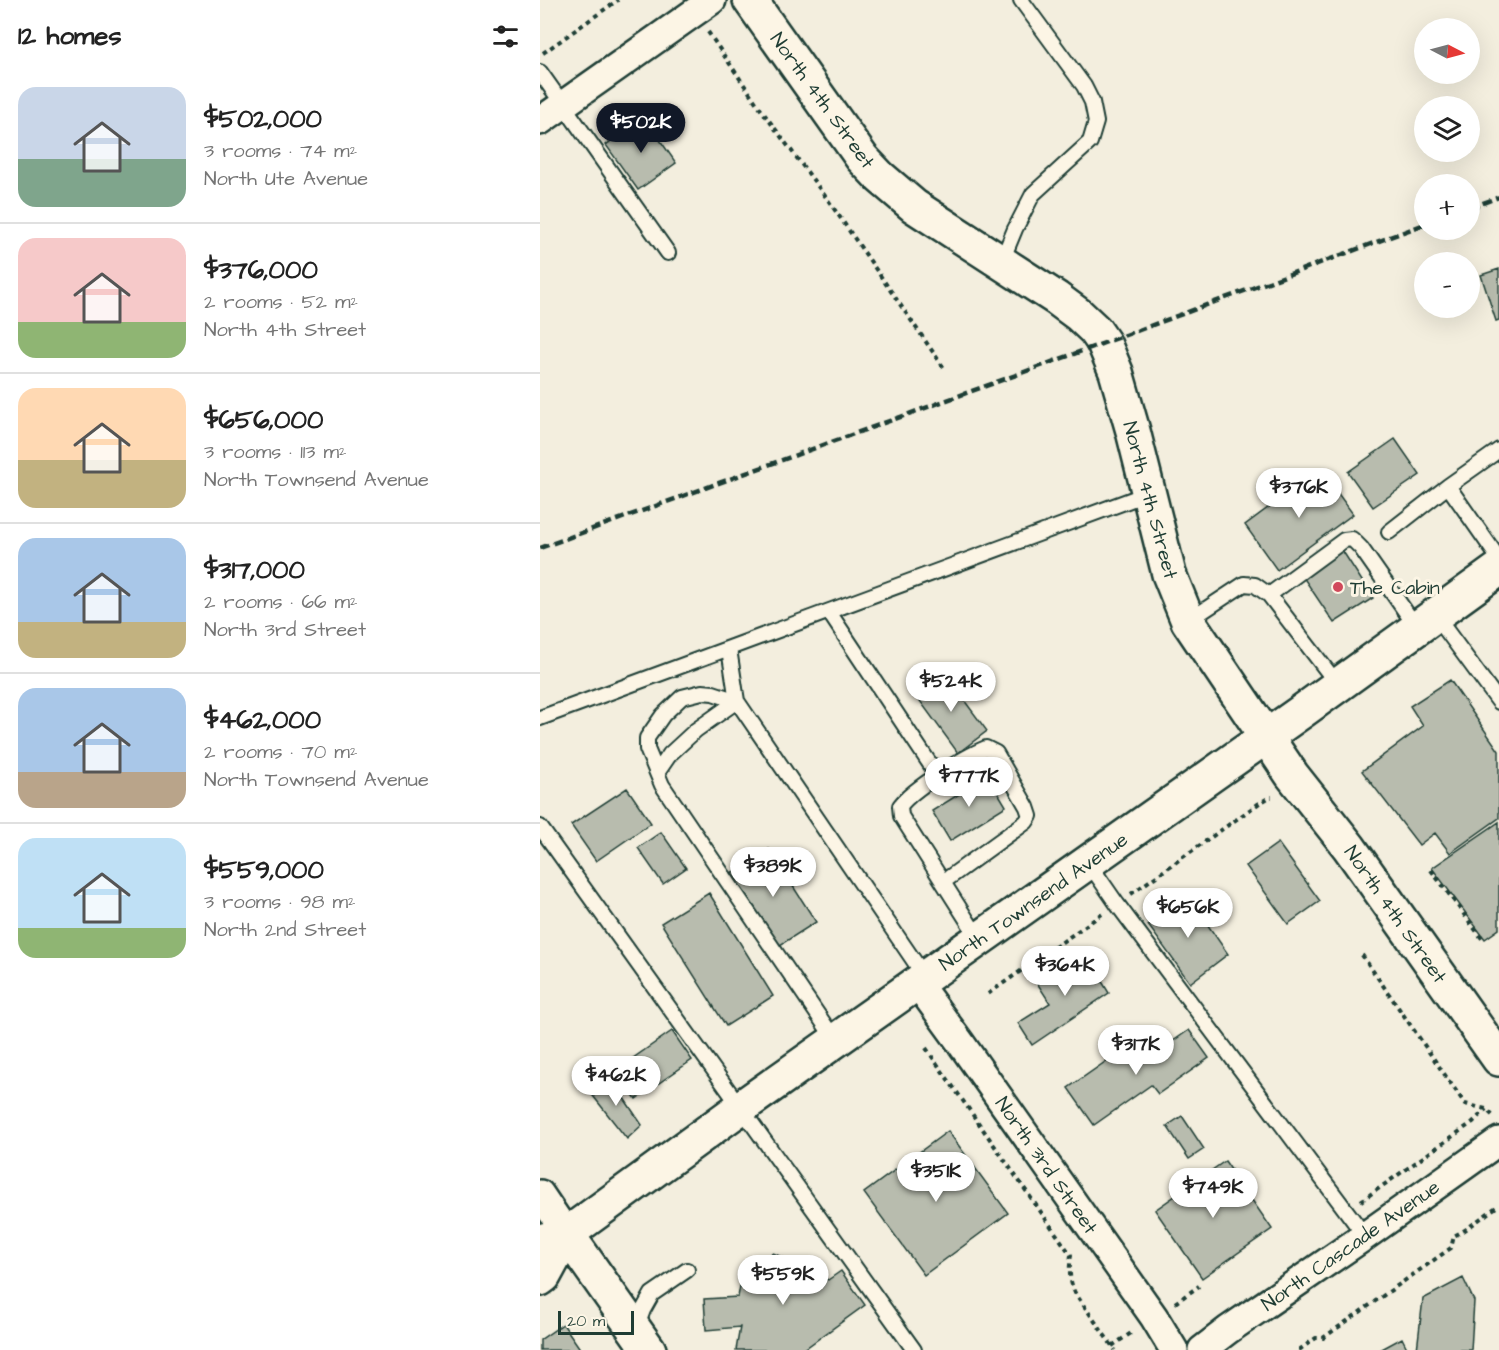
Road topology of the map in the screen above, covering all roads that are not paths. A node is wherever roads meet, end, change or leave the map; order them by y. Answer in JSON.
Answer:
{"nodes":[{"id":1,"x":750,"y":0,"type":"edge"},
{"id":2,"x":1021,"y":0,"type":"edge"},
{"id":3,"x":703,"y":6,"type":"edge"},
{"id":4,"x":540,"y":72,"type":"edge"},
{"id":5,"x":563,"y":105,"type":"junction"},
{"id":6,"x":540,"y":121,"type":"edge"},
{"id":7,"x":668,"y":253,"type":"dead end"},
{"id":8,"x":1001,"y":263,"type":"junction"},
{"id":9,"x":1499,"y":450,"type":"edge"},
{"id":10,"x":1448,"y":486,"type":"junction"},
{"id":11,"x":1149,"y":493,"type":"junction"},
{"id":12,"x":1389,"y":532,"type":"dead end"},
{"id":13,"x":1499,"y":559,"type":"edge"},
{"id":14,"x":1499,"y":569,"type":"edge"},
{"id":15,"x":1269,"y":595,"type":"junction"},
{"id":16,"x":829,"y":612,"type":"junction"},
{"id":17,"x":1188,"y":621,"type":"junction"},
{"id":18,"x":1426,"y":622,"type":"junction"},
{"id":19,"x":729,"y":648,"type":"junction"},
{"id":20,"x":1338,"y":685,"type":"junction"},
{"id":21,"x":737,"y":701,"type":"junction"},
{"id":22,"x":1499,"y":702,"type":"edge"},
{"id":23,"x":540,"y":718,"type":"edge"},
{"id":24,"x":1266,"y":736,"type":"junction"},
{"id":25,"x":657,"y":773,"type":"junction"},
{"id":26,"x":938,"y":776,"type":"junction"},
{"id":27,"x":540,"y":826,"type":"edge"},
{"id":28,"x":1088,"y":862,"type":"junction"},
{"id":29,"x":944,"y":882,"type":"junction"},
{"id":30,"x":979,"y":939,"type":"junction"},
{"id":31,"x":921,"y":980,"type":"junction"},
{"id":32,"x":835,"y":1041,"type":"junction"},
{"id":33,"x":1499,"y":1059,"type":"edge"},
{"id":34,"x":740,"y":1108,"type":"junction"},
{"id":35,"x":1499,"y":1141,"type":"edge"},
{"id":36,"x":540,"y":1194,"type":"edge"},
{"id":37,"x":1365,"y":1236,"type":"junction"},
{"id":38,"x":554,"y":1238,"type":"edge"},
{"id":39,"x":687,"y":1270,"type":"dead end"},
{"id":40,"x":540,"y":1279,"type":"edge"},
{"id":41,"x":642,"y":1341,"type":"edge"},
{"id":42,"x":914,"y":1350,"type":"edge"},
{"id":43,"x":1174,"y":1350,"type":"edge"},
{"id":44,"x":1202,"y":1350,"type":"edge"}],
"edges":[{"from":1,"to":8,"type":"main road","name":"North 4th Street"},
{"from":2,"to":8,"type":"lane"},
{"from":3,"to":5,"type":"street"},
{"from":4,"to":5,"type":"lane"},
{"from":5,"to":6,"type":"street"},
{"from":5,"to":7,"type":"lane"},
{"from":8,"to":11,"type":"main road","name":"North 4th Street"},
{"from":9,"to":10,"type":"lane"},
{"from":10,"to":12,"type":"lane"},
{"from":10,"to":13,"type":"lane"},
{"from":11,"to":16,"type":"lane"},
{"from":11,"to":17,"type":"main road","name":"North 4th Street"},
{"from":14,"to":18,"type":"main road","name":"North Townsend Avenue"},
{"from":15,"to":17,"type":"lane"},
{"from":15,"to":18,"type":"lane"},
{"from":15,"to":20,"type":"lane"},
{"from":16,"to":19,"type":"lane"},
{"from":16,"to":26,"type":"lane"},
{"from":17,"to":24,"type":"main road","name":"North 4th Street"},
{"from":18,"to":20,"type":"main road","name":"North Townsend Avenue"},
{"from":18,"to":22,"type":"lane"},
{"from":19,"to":21,"type":"lane"},
{"from":19,"to":23,"type":"lane"},
{"from":20,"to":24,"type":"main road","name":"North Townsend Avenue"},
{"from":21,"to":25,"type":"lane"},
{"from":21,"to":25,"type":"lane"},
{"from":21,"to":31,"type":"lane"},
{"from":24,"to":28,"type":"main road","name":"North Townsend Avenue"},
{"from":24,"to":33,"type":"main road","name":"North 4th Street"},
{"from":25,"to":32,"type":"lane"},
{"from":26,"to":29,"type":"lane"},
{"from":26,"to":29,"type":"lane"},
{"from":27,"to":34,"type":"lane"},
{"from":28,"to":30,"type":"main road","name":"North Townsend Avenue"},
{"from":28,"to":37,"type":"lane"},
{"from":29,"to":30,"type":"lane"},
{"from":30,"to":31,"type":"main road","name":"North Townsend Avenue"},
{"from":31,"to":32,"type":"main road","name":"North Townsend Avenue"},
{"from":31,"to":43,"type":"street","name":"North 3rd Street"},
{"from":32,"to":34,"type":"main road","name":"North Townsend Avenue"},
{"from":34,"to":38,"type":"main road","name":"North Townsend Avenue"},
{"from":34,"to":42,"type":"lane"},
{"from":35,"to":37,"type":"street","name":"North Cascade Avenue"},
{"from":36,"to":38,"type":"street"},
{"from":37,"to":44,"type":"street","name":"North Cascade Avenue"},
{"from":38,"to":40,"type":"main road","name":"North Townsend Avenue"},
{"from":38,"to":41,"type":"main road"},
{"from":39,"to":41,"type":"lane"}]}
